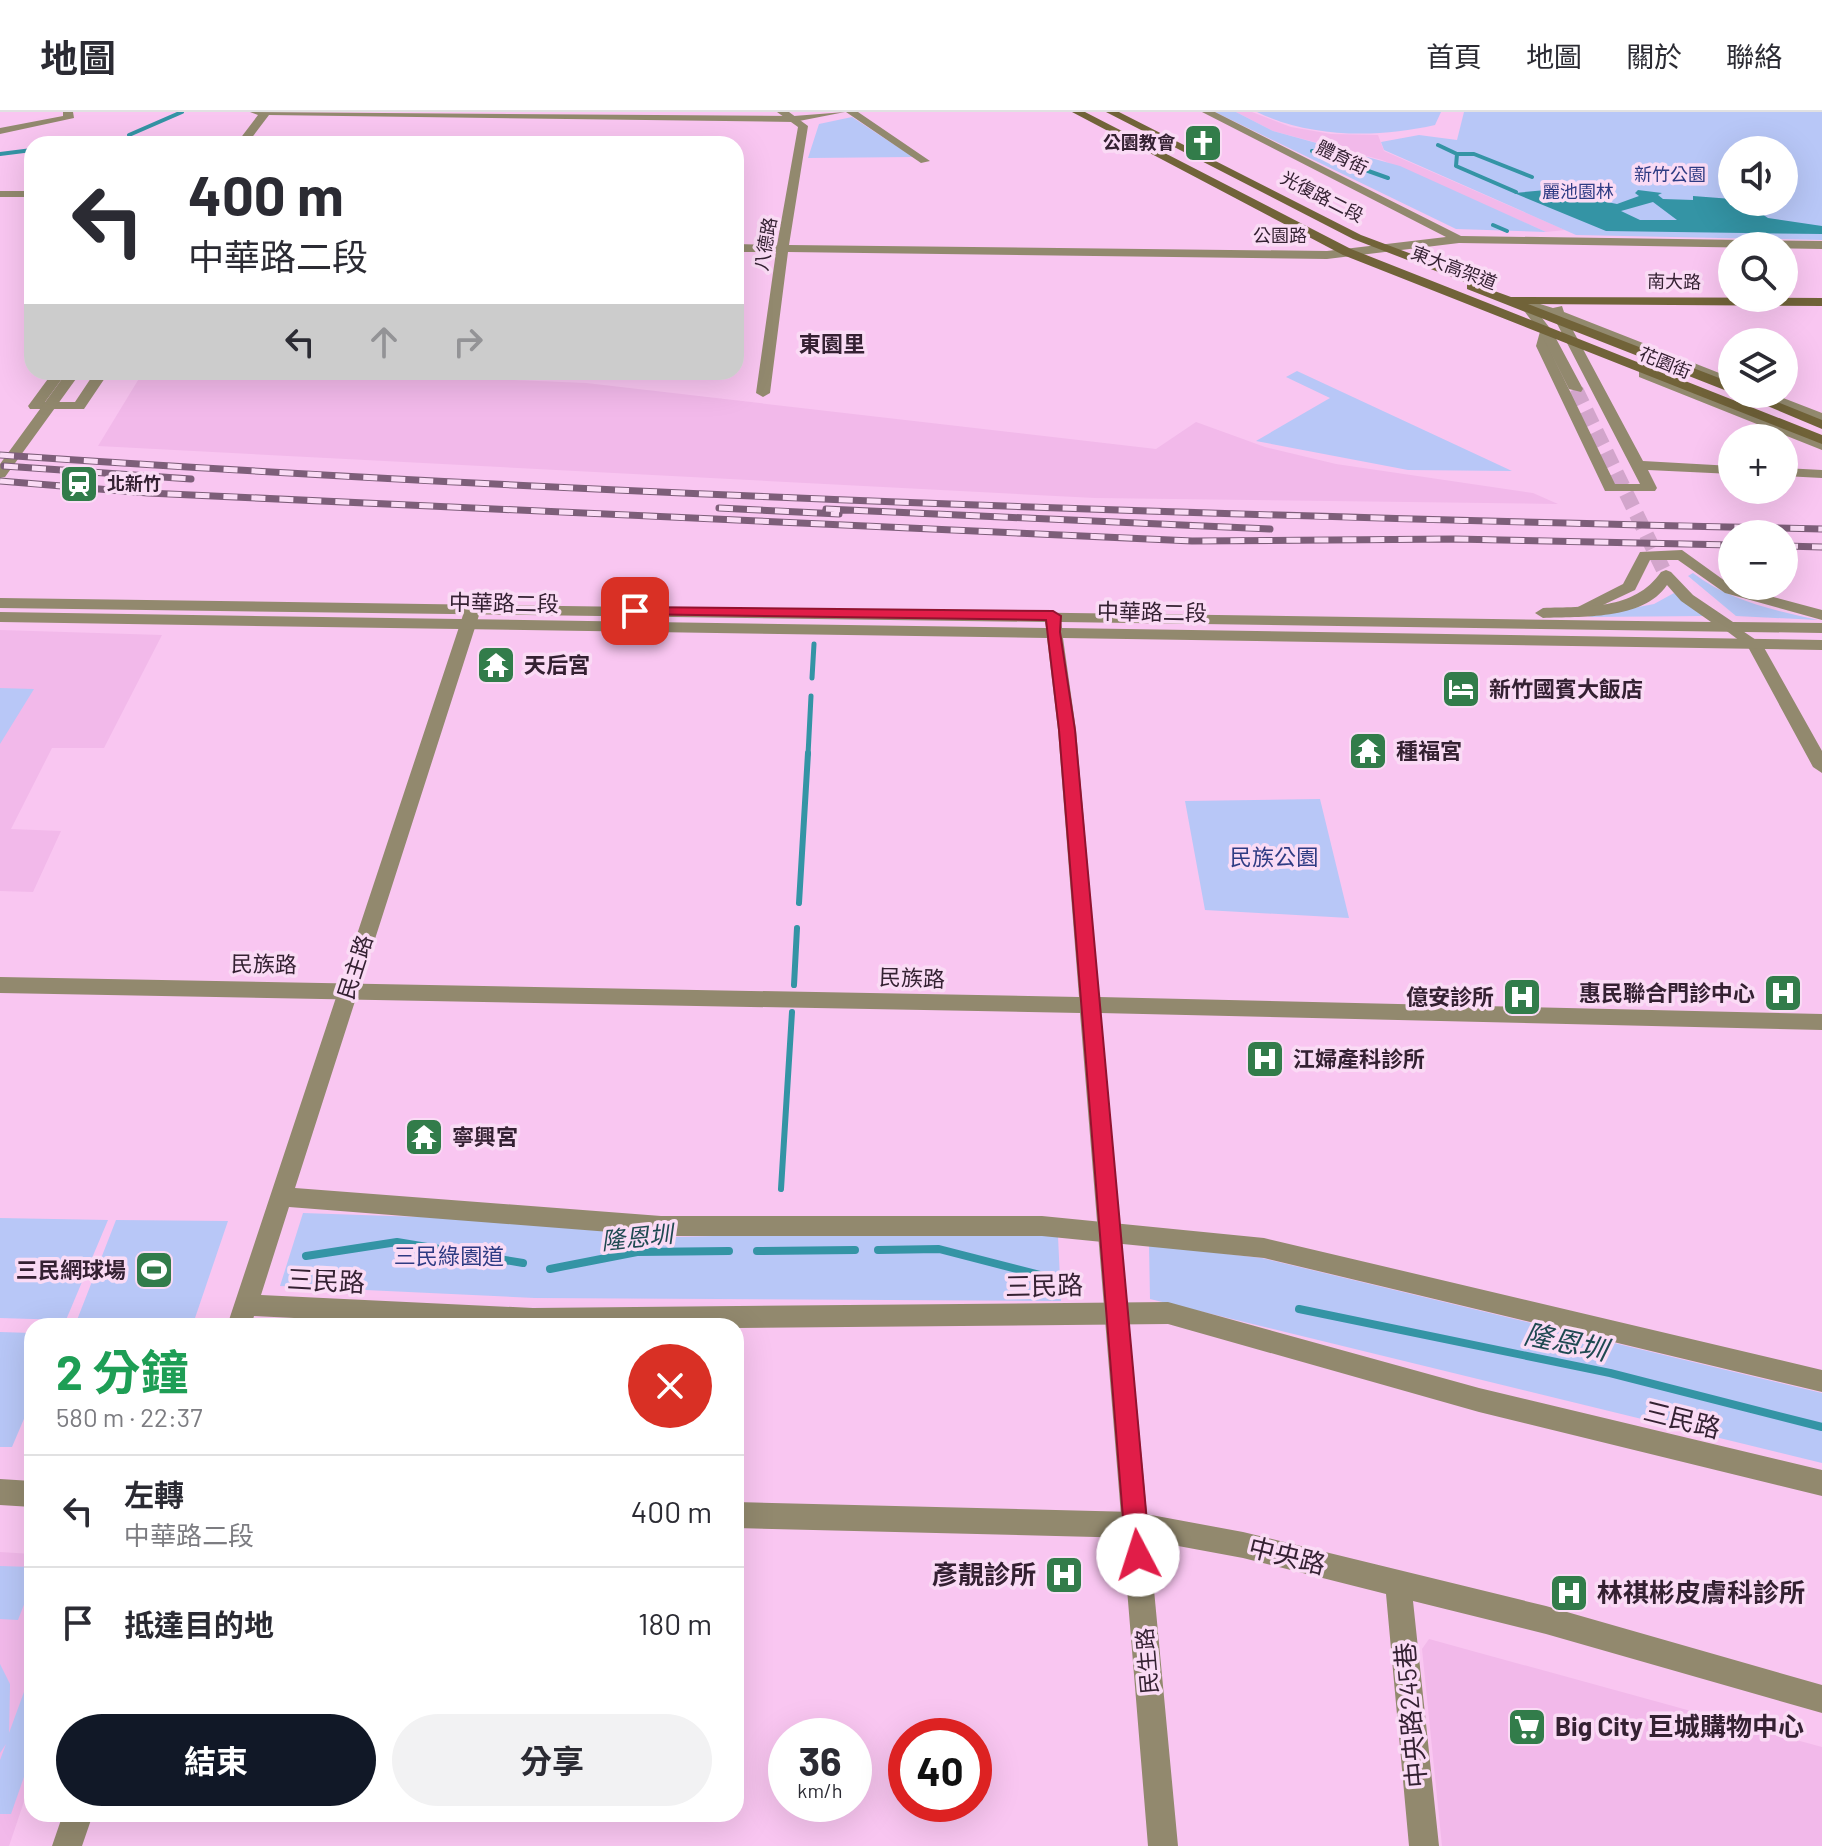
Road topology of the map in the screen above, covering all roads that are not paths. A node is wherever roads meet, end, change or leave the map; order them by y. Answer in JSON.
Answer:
{"nodes":[{"id":1,"x":68,"y":112,"type":"edge"},
{"id":2,"x":782,"y":112,"type":"edge"},
{"id":3,"x":840,"y":112,"type":"edge"},
{"id":4,"x":851,"y":112,"type":"edge"},
{"id":5,"x":1077,"y":112,"type":"edge"},
{"id":6,"x":1085,"y":112,"type":"edge"},
{"id":7,"x":1094,"y":112,"type":"edge"},
{"id":8,"x":1103,"y":112,"type":"edge"},
{"id":9,"x":1111,"y":112,"type":"edge"},
{"id":10,"x":1207,"y":112,"type":"edge"},
{"id":11,"x":261,"y":113,"type":"edge"},
{"id":12,"x":406,"y":114,"type":"edge"},
{"id":13,"x":794,"y":119,"type":"junction"},
{"id":14,"x":0,"y":131,"type":"edge"},
{"id":15,"x":246,"y":136,"type":"edge"},
{"id":16,"x":925,"y":161,"type":"dead end"},
{"id":17,"x":0,"y":194,"type":"edge"},
{"id":18,"x":24,"y":194,"type":"edge"},
{"id":19,"x":1277,"y":201,"type":"junction"},
{"id":20,"x":1459,"y":239,"type":"junction"},
{"id":21,"x":1822,"y":245,"type":"edge"},
{"id":22,"x":744,"y":248,"type":"edge"},
{"id":23,"x":1382,"y":248,"type":"junction"},
{"id":24,"x":783,"y":249,"type":"junction"},
{"id":25,"x":1347,"y":252,"type":"junction"},
{"id":26,"x":1572,"y":298,"type":"junction"},
{"id":27,"x":1522,"y":300,"type":"junction"},
{"id":28,"x":1474,"y":302,"type":"junction"},
{"id":29,"x":1822,"y":302,"type":"edge"},
{"id":30,"x":1558,"y":314,"type":"junction"},
{"id":31,"x":1595,"y":329,"type":"junction"},
{"id":32,"x":1546,"y":331,"type":"junction"},
{"id":33,"x":1573,"y":342,"type":"junction"},
{"id":34,"x":1718,"y":379,"type":"edge"},
{"id":35,"x":54,"y":380,"type":"edge"},
{"id":36,"x":68,"y":380,"type":"edge"},
{"id":37,"x":97,"y":380,"type":"edge"},
{"id":38,"x":1718,"y":380,"type":"edge"},
{"id":39,"x":1576,"y":389,"type":"tunnel mouth"},
{"id":40,"x":763,"y":393,"type":"dead end"},
{"id":41,"x":1780,"y":408,"type":"edge"},
{"id":42,"x":1797,"y":408,"type":"edge"},
{"id":43,"x":1822,"y":418,"type":"edge"},
{"id":44,"x":1822,"y":425,"type":"edge"},
{"id":45,"x":1822,"y":433,"type":"edge"},
{"id":46,"x":1822,"y":443,"type":"edge"},
{"id":47,"x":1637,"y":465,"type":"junction"},
{"id":48,"x":1718,"y":469,"type":"edge"},
{"id":49,"x":1798,"y":473,"type":"edge"},
{"id":50,"x":0,"y":474,"type":"edge"},
{"id":51,"x":1822,"y":474,"type":"edge"},
{"id":52,"x":0,"y":603,"type":"edge"},
{"id":53,"x":1580,"y":610,"type":"junction"},
{"id":54,"x":1822,"y":615,"type":"edge"},
{"id":55,"x":470,"y":616,"type":"junction"},
{"id":56,"x":0,"y":617,"type":"edge"},
{"id":57,"x":1053,"y":624,"type":"junction"},
{"id":58,"x":1477,"y":624,"type":"junction"},
{"id":59,"x":1728,"y":626,"type":"junction"},
{"id":60,"x":1822,"y":628,"type":"edge"},
{"id":61,"x":1754,"y":644,"type":"junction"},
{"id":62,"x":1822,"y":645,"type":"edge"},
{"id":63,"x":1822,"y":767,"type":"edge"},
{"id":64,"x":0,"y":985,"type":"edge"},
{"id":65,"x":348,"y":990,"type":"junction"},
{"id":66,"x":1089,"y":1007,"type":"junction"},
{"id":67,"x":1822,"y":1022,"type":"edge"},
{"id":68,"x":281,"y":1197,"type":"junction"},
{"id":69,"x":1109,"y":1234,"type":"junction"},
{"id":70,"x":1115,"y":1313,"type":"junction"},
{"id":71,"x":243,"y":1316,"type":"edge"},
{"id":72,"x":436,"y":1318,"type":"edge"},
{"id":73,"x":630,"y":1318,"type":"edge"},
{"id":74,"x":1822,"y":1381,"type":"edge"},
{"id":75,"x":1822,"y":1483,"type":"edge"},
{"id":76,"x":0,"y":1492,"type":"edge"},
{"id":77,"x":24,"y":1494,"type":"edge"},
{"id":78,"x":744,"y":1515,"type":"edge"},
{"id":79,"x":1135,"y":1525,"type":"junction"},
{"id":80,"x":1398,"y":1584,"type":"junction"},
{"id":81,"x":1822,"y":1699,"type":"edge"},
{"id":82,"x":75,"y":1822,"type":"edge"},
{"id":83,"x":67,"y":1846,"type":"edge"},
{"id":84,"x":1163,"y":1846,"type":"edge"},
{"id":85,"x":1424,"y":1846,"type":"edge"}],
"edges":[{"from":1,"to":14,"type":"street"},
{"from":2,"to":13,"type":"street"},
{"from":3,"to":13,"type":"street"},
{"from":4,"to":16,"type":"street"},
{"from":5,"to":25,"type":"main road","name":"光復路二段"},
{"from":6,"to":45,"type":"main road","name":"東大高架道"},
{"from":7,"to":19,"type":"main road"},
{"from":8,"to":19,"type":"main road","name":"東大高架道"},
{"from":9,"to":23,"type":"main road","name":"光復路二段"},
{"from":10,"to":20,"type":"street","name":"體育街"},
{"from":11,"to":12,"type":"street"},
{"from":11,"to":15,"type":"street"},
{"from":12,"to":13,"type":"street"},
{"from":13,"to":24,"type":"street","name":"八德路"},
{"from":17,"to":18,"type":"street"},
{"from":19,"to":38,"type":"main road","name":"東大高架道"},
{"from":20,"to":21,"type":"street","name":"公園路"},
{"from":20,"to":23,"type":"street","name":"公園路"},
{"from":22,"to":24,"type":"street","name":"公園路"},
{"from":23,"to":25,"type":"street","name":"公園路"},
{"from":23,"to":27,"type":"main road","name":"光復路二段"},
{"from":24,"to":25,"type":"street","name":"公園路"},
{"from":24,"to":40,"type":"street","name":"八德路"},
{"from":25,"to":28,"type":"main road","name":"光復路二段"},
{"from":26,"to":27,"type":"main road","name":"南大路"},
{"from":26,"to":29,"type":"main road","name":"南大路"},
{"from":26,"to":30,"type":"street"},
{"from":27,"to":28,"type":"main road","name":"光復路二段"},
{"from":27,"to":30,"type":"street","name":"光復路二段"},
{"from":27,"to":32,"type":"street"},
{"from":28,"to":32,"type":"main road","name":"光復路二段"},
{"from":30,"to":31,"type":"street","name":"花園街"},
{"from":30,"to":33,"type":"street"},
{"from":31,"to":33,"type":"street"},
{"from":31,"to":34,"type":"street","name":"花園街"},
{"from":32,"to":33,"type":"main road","name":"光復路二段"},
{"from":32,"to":39,"type":"street"},
{"from":32,"to":47,"type":"street"},
{"from":33,"to":46,"type":"street","name":"花園街"},
{"from":33,"to":47,"type":"street"},
{"from":35,"to":37,"type":"street"},
{"from":36,"to":50,"type":"street"},
{"from":41,"to":44,"type":"main road"},
{"from":42,"to":43,"type":"street"},
{"from":47,"to":48,"type":"street"},
{"from":49,"to":51,"type":"street"},
{"from":52,"to":55,"type":"street","name":"中華路二段"},
{"from":53,"to":54,"type":"street"},
{"from":53,"to":58,"type":"street"},
{"from":53,"to":59,"type":"street"},
{"from":55,"to":56,"type":"street","name":"中華路二段"},
{"from":55,"to":57,"type":"street","name":"中華路二段"},
{"from":55,"to":65,"type":"street","name":"民主路"},
{"from":57,"to":58,"type":"street","name":"中華路二段"},
{"from":57,"to":61,"type":"street","name":"中華路二段"},
{"from":57,"to":66,"type":"street","name":"民生路"},
{"from":58,"to":59,"type":"street","name":"中華路二段"},
{"from":59,"to":60,"type":"street","name":"中華路二段"},
{"from":59,"to":61,"type":"street"},
{"from":61,"to":62,"type":"street","name":"中華路二段"},
{"from":61,"to":63,"type":"street"},
{"from":64,"to":65,"type":"street","name":"民族路"},
{"from":65,"to":66,"type":"street","name":"民族路"},
{"from":65,"to":68,"type":"street","name":"民主路"},
{"from":66,"to":67,"type":"street","name":"民族路"},
{"from":66,"to":69,"type":"street","name":"民生路"},
{"from":68,"to":69,"type":"street"},
{"from":68,"to":71,"type":"street","name":"民主路"},
{"from":69,"to":70,"type":"street","name":"民生路"},
{"from":69,"to":74,"type":"street"},
{"from":70,"to":73,"type":"street","name":"三民路"},
{"from":70,"to":75,"type":"street","name":"三民路"},
{"from":70,"to":79,"type":"street","name":"民生路"},
{"from":71,"to":72,"type":"street","name":"三民路"},
{"from":76,"to":77,"type":"street"},
{"from":78,"to":79,"type":"street","name":"中央路"},
{"from":79,"to":80,"type":"street","name":"中央路"},
{"from":79,"to":84,"type":"street","name":"民生路"},
{"from":80,"to":81,"type":"street","name":"中央路"},
{"from":80,"to":85,"type":"street","name":"中央路245巷"},
{"from":82,"to":83,"type":"street"}]}
